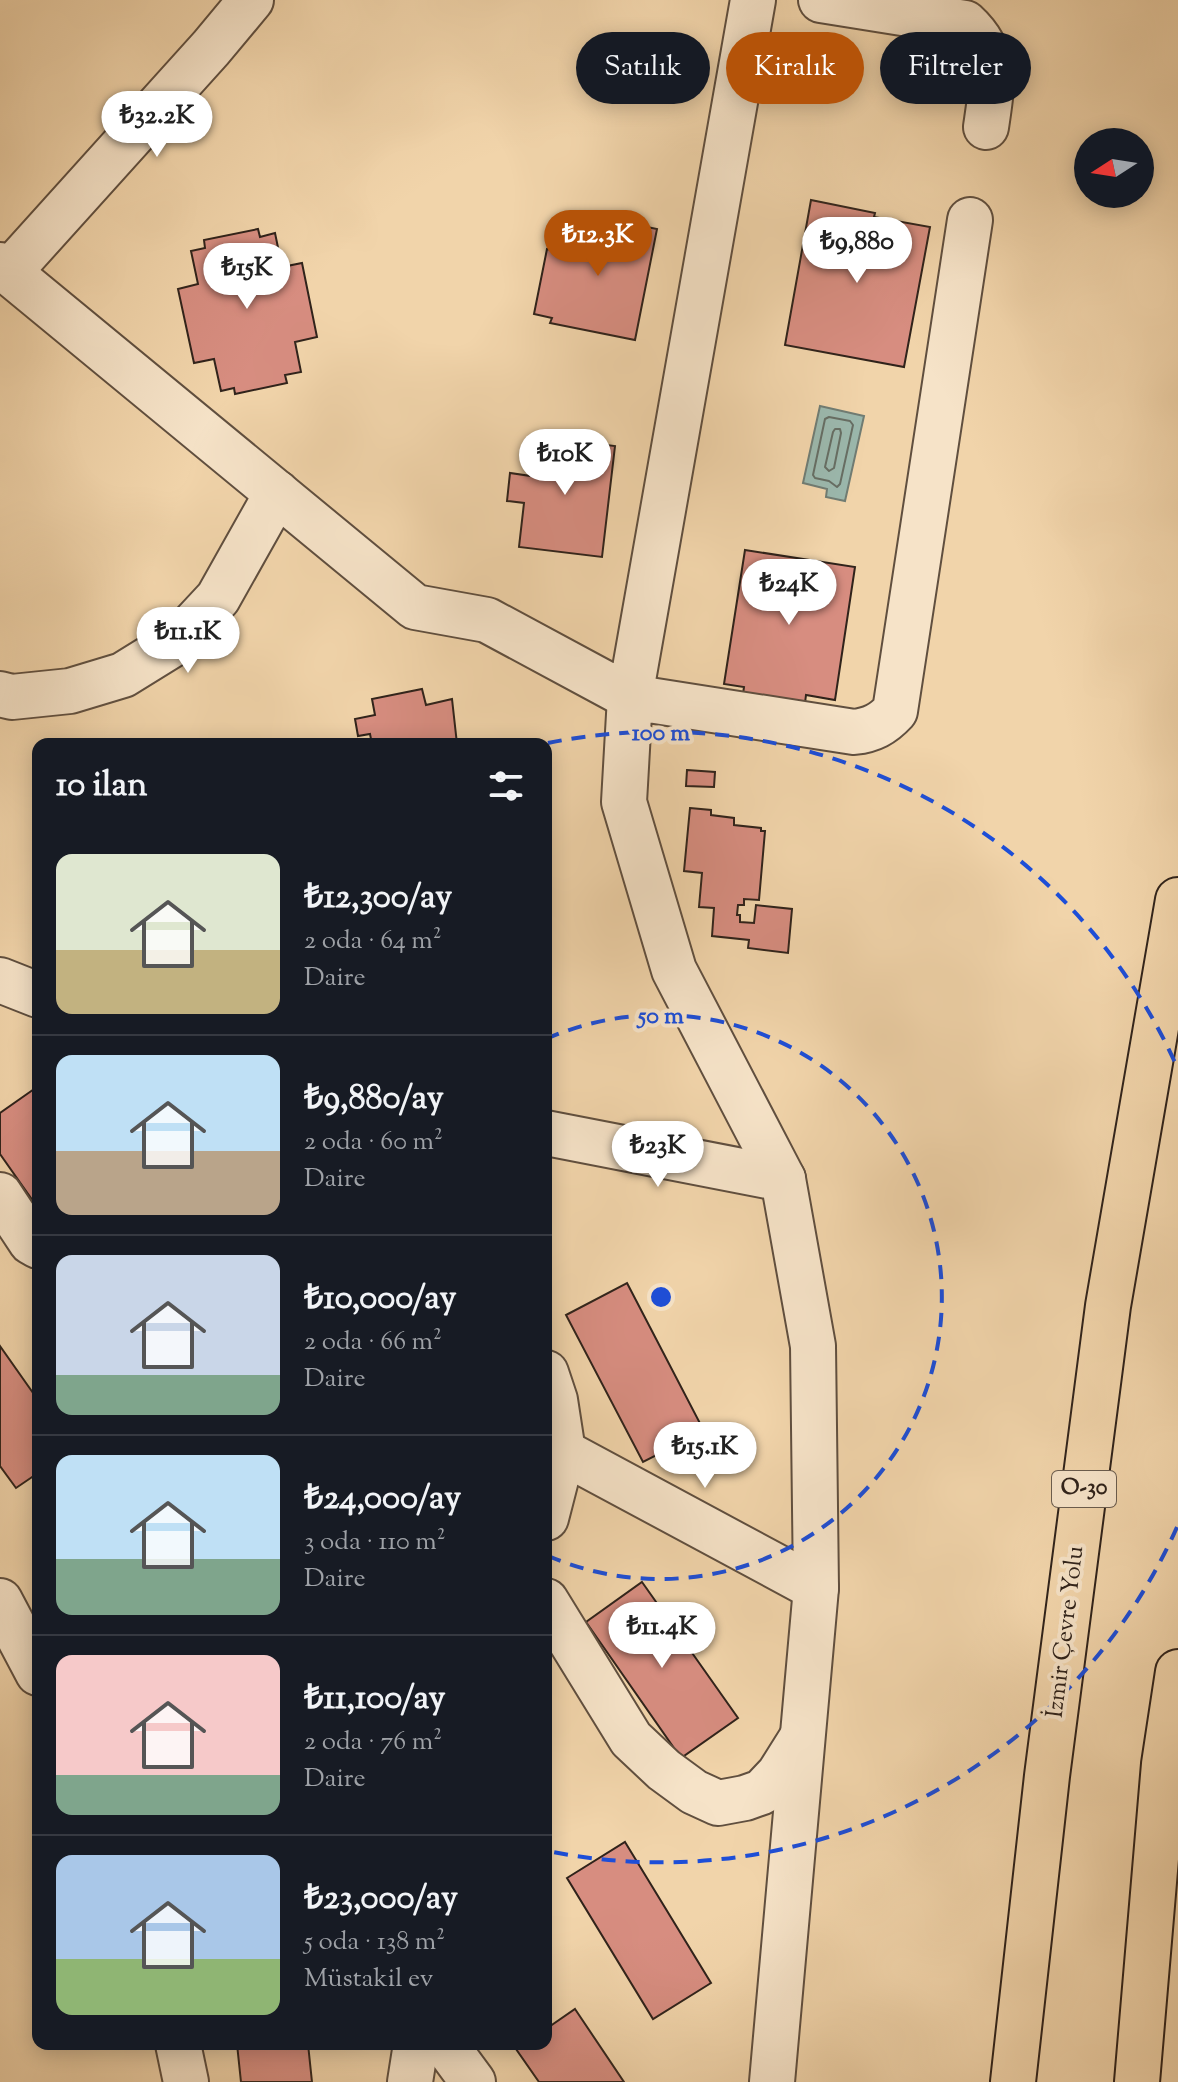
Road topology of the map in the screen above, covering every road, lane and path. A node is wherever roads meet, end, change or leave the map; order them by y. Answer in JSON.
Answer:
{"nodes":[{"id":1,"x":251,"y":0,"type":"edge"},
{"id":2,"x":753,"y":0,"type":"edge"},
{"id":3,"x":821,"y":0,"type":"edge"},
{"id":4,"x":986,"y":127,"type":"dead end"},
{"id":5,"x":970,"y":220,"type":"dead end"},
{"id":6,"x":5,"y":269,"type":"edge"},
{"id":7,"x":277,"y":493,"type":"junction"},
{"id":8,"x":0,"y":694,"type":"edge"},
{"id":9,"x":630,"y":697,"type":"junction"},
{"id":10,"x":1178,"y":900,"type":"edge"},
{"id":11,"x":0,"y":980,"type":"edge"},
{"id":12,"x":32,"y":993,"type":"edge"},
{"id":13,"x":552,"y":1134,"type":"edge"},
{"id":14,"x":783,"y":1179,"type":"junction"},
{"id":15,"x":0,"y":1195,"type":"edge"},
{"id":16,"x":32,"y":1243,"type":"edge"},
{"id":17,"x":552,"y":1391,"type":"edge"},
{"id":18,"x":563,"y":1452,"type":"junction"},
{"id":19,"x":552,"y":1495,"type":"edge"},
{"id":20,"x":816,"y":1588,"type":"junction"},
{"id":21,"x":0,"y":1601,"type":"edge"},
{"id":22,"x":552,"y":1611,"type":"edge"},
{"id":23,"x":32,"y":1662,"type":"edge"},
{"id":24,"x":1178,"y":1672,"type":"edge"},
{"id":25,"x":803,"y":1737,"type":"junction"},
{"id":26,"x":179,"y":2050,"type":"edge"},
{"id":27,"x":415,"y":2050,"type":"edge"},
{"id":28,"x":449,"y":2050,"type":"edge"},
{"id":29,"x":186,"y":2082,"type":"edge"},
{"id":30,"x":410,"y":2082,"type":"edge"},
{"id":31,"x":473,"y":2082,"type":"edge"},
{"id":32,"x":772,"y":2082,"type":"edge"},
{"id":33,"x":1013,"y":2082,"type":"edge"},
{"id":34,"x":1137,"y":2082,"type":"edge"}],
"edges":[{"from":1,"to":6,"type":"street"},
{"from":2,"to":9,"type":"street"},
{"from":3,"to":4,"type":"street"},
{"from":5,"to":9,"type":"street"},
{"from":6,"to":7,"type":"street"},
{"from":7,"to":8,"type":"street"},
{"from":7,"to":9,"type":"street"},
{"from":9,"to":14,"type":"street"},
{"from":10,"to":33,"type":"highway","name":"İzmir Çevre Yolu","number":"O-30"},
{"from":11,"to":12,"type":"street"},
{"from":13,"to":14,"type":"street"},
{"from":14,"to":20,"type":"street"},
{"from":15,"to":16,"type":"street"},
{"from":17,"to":18,"type":"street"},
{"from":18,"to":19,"type":"street"},
{"from":18,"to":20,"type":"street"},
{"from":20,"to":25,"type":"street"},
{"from":21,"to":23,"type":"street"},
{"from":22,"to":25,"type":"street"},
{"from":24,"to":34,"type":"highway"},
{"from":25,"to":32,"type":"street"},
{"from":26,"to":29,"type":"street"},
{"from":27,"to":30,"type":"street"},
{"from":28,"to":31,"type":"street"}]}
